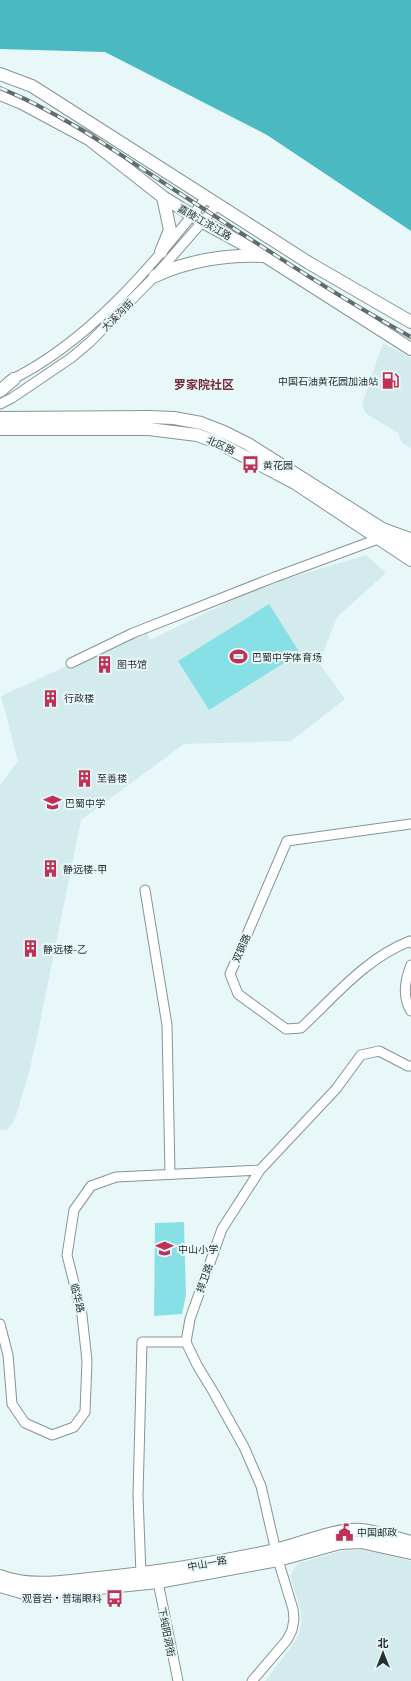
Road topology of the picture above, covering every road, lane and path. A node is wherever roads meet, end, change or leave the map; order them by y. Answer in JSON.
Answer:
{"nodes":[{"id":1,"x":0,"y":74,"type":"edge"},
{"id":2,"x":0,"y":94,"type":"edge"},
{"id":3,"x":163,"y":197,"type":"junction"},
{"id":4,"x":207,"y":197,"type":"junction"},
{"id":5,"x":217,"y":205,"type":"junction"},
{"id":6,"x":192,"y":215,"type":"junction"},
{"id":7,"x":203,"y":222,"type":"junction"},
{"id":8,"x":160,"y":252,"type":"junction"},
{"id":9,"x":265,"y":256,"type":"junction"},
{"id":10,"x":155,"y":276,"type":"junction"},
{"id":11,"x":411,"y":322,"type":"edge"},
{"id":12,"x":411,"y":349,"type":"edge"},
{"id":13,"x":14,"y":379,"type":"junction"},
{"id":14,"x":0,"y":386,"type":"edge"},
{"id":15,"x":0,"y":391,"type":"edge"},
{"id":16,"x":0,"y":404,"type":"edge"},
{"id":17,"x":0,"y":418,"type":"edge"},
{"id":18,"x":0,"y":427,"type":"edge"},
{"id":19,"x":380,"y":534,"type":"junction"},
{"id":20,"x":411,"y":540,"type":"edge"},
{"id":21,"x":411,"y":547,"type":"edge"},
{"id":22,"x":411,"y":560,"type":"edge"},
{"id":23,"x":71,"y":663,"type":"dead end"},
{"id":24,"x":411,"y":824,"type":"edge"},
{"id":25,"x":145,"y":890,"type":"dead end"},
{"id":26,"x":411,"y":943,"type":"edge"},
{"id":27,"x":411,"y":965,"type":"edge"},
{"id":28,"x":411,"y":1011,"type":"edge"},
{"id":29,"x":411,"y":1066,"type":"edge"},
{"id":30,"x":260,"y":1170,"type":"junction"},
{"id":31,"x":170,"y":1174,"type":"junction"},
{"id":32,"x":0,"y":1324,"type":"edge"},
{"id":33,"x":186,"y":1342,"type":"junction"},
{"id":34,"x":411,"y":1542,"type":"edge"},
{"id":35,"x":411,"y":1553,"type":"edge"},
{"id":36,"x":277,"y":1555,"type":"junction"},
{"id":37,"x":141,"y":1574,"type":"junction"},
{"id":38,"x":0,"y":1576,"type":"edge"},
{"id":39,"x":158,"y":1582,"type":"junction"},
{"id":40,"x":0,"y":1586,"type":"edge"},
{"id":41,"x":178,"y":1681,"type":"edge"},
{"id":42,"x":252,"y":1681,"type":"edge"}],
"edges":[{"from":1,"to":4,"type":"main road","name":"嘉陵江滨江路"},
{"from":2,"to":3,"type":"main road","name":"嘉陵江滨江路"},
{"from":3,"to":6,"type":"main road","name":"嘉陵江滨江路"},
{"from":3,"to":8,"type":"main road"},
{"from":4,"to":5,"type":"main road","name":"嘉陵江滨江路"},
{"from":4,"to":6,"type":"street","name":"大溪沟街"},
{"from":5,"to":7,"type":"street","name":"大溪沟街"},
{"from":5,"to":11,"type":"main road","name":"嘉陵江滨江路"},
{"from":6,"to":7,"type":"main road","name":"嘉陵江滨江路"},
{"from":6,"to":8,"type":"street","name":"大溪沟街"},
{"from":7,"to":9,"type":"main road","name":"嘉陵江滨江路"},
{"from":7,"to":10,"type":"street","name":"大溪沟街"},
{"from":8,"to":13,"type":"street","name":"大溪沟街"},
{"from":9,"to":10,"type":"main road"},
{"from":9,"to":12,"type":"main road","name":"嘉陵江滨江路"},
{"from":10,"to":16,"type":"street","name":"大溪沟街"},
{"from":13,"to":14,"type":"street","name":"大溪沟街"},
{"from":13,"to":15,"type":"main road"},
{"from":17,"to":19,"type":"main road","name":"北区路"},
{"from":18,"to":19,"type":"main road","name":"北区路"},
{"from":19,"to":20,"type":"highway"},
{"from":19,"to":21,"type":"main road","name":"北区路"},
{"from":19,"to":22,"type":"main road","name":"北区路"},
{"from":19,"to":23,"type":"street"},
{"from":24,"to":26,"type":"street","name":"双钢路"},
{"from":25,"to":31,"type":"street"},
{"from":27,"to":28,"type":"street"},
{"from":29,"to":30,"type":"street","name":"捍卫路"},
{"from":30,"to":31,"type":"street","name":"临华路"},
{"from":30,"to":33,"type":"street","name":"捍卫路"},
{"from":31,"to":32,"type":"street","name":"临华路"},
{"from":33,"to":36,"type":"street"},
{"from":33,"to":37,"type":"street"},
{"from":34,"to":36,"type":"main road","name":"中山一路"},
{"from":35,"to":36,"type":"main road","name":"中山一路"},
{"from":36,"to":37,"type":"main road","name":"中山一路"},
{"from":36,"to":39,"type":"main road","name":"中山一路"},
{"from":36,"to":42,"type":"street"},
{"from":37,"to":38,"type":"main road","name":"中山一路"},
{"from":39,"to":40,"type":"main road","name":"中山一路"},
{"from":39,"to":41,"type":"street","name":"下纯阳洞街"}]}
